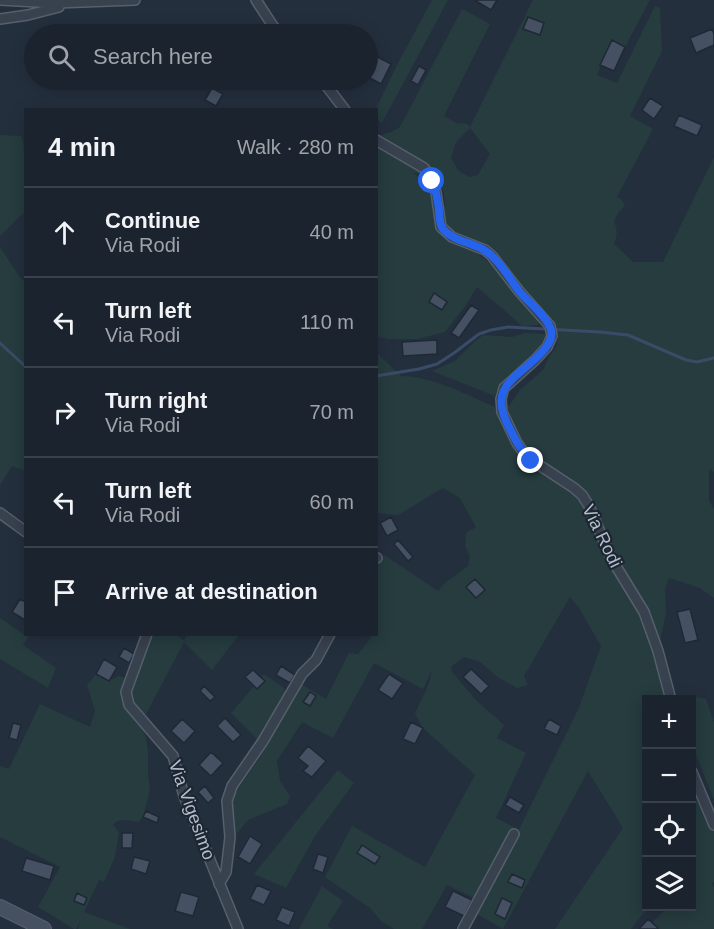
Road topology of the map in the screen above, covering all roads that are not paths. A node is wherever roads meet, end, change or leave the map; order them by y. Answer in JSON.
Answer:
{"nodes":[{"id":1,"x":0,"y":0,"type":"edge"},
{"id":2,"x":135,"y":0,"type":"edge"},
{"id":3,"x":256,"y":0,"type":"edge"},
{"id":4,"x":72,"y":3,"type":"junction"},
{"id":5,"x":0,"y":19,"type":"edge"},
{"id":6,"x":271,"y":24,"type":"edge"},
{"id":7,"x":330,"y":90,"type":"edge"},
{"id":8,"x":343,"y":108,"type":"edge"},
{"id":9,"x":378,"y":141,"type":"edge"},
{"id":10,"x":0,"y":513,"type":"edge"},
{"id":11,"x":24,"y":531,"type":"edge"},
{"id":12,"x":146,"y":636,"type":"edge"},
{"id":13,"x":329,"y":636,"type":"edge"},
{"id":14,"x":670,"y":695,"type":"edge"},
{"id":15,"x":696,"y":782,"type":"edge"},
{"id":16,"x":714,"y":825,"type":"edge"},
{"id":17,"x":513,"y":834,"type":"dead end"},
{"id":18,"x":219,"y":884,"type":"junction"},
{"id":19,"x":0,"y":908,"type":"edge"},
{"id":20,"x":44,"y":929,"type":"edge"},
{"id":21,"x":238,"y":929,"type":"edge"},
{"id":22,"x":463,"y":929,"type":"edge"}],
"edges":[{"from":1,"to":4,"type":"street"},
{"from":2,"to":4,"type":"street"},
{"from":3,"to":6,"type":"street"},
{"from":4,"to":5,"type":"street"},
{"from":7,"to":8,"type":"street"},
{"from":9,"to":14,"type":"street","name":"Via Rodi"},
{"from":10,"to":11,"type":"street"},
{"from":12,"to":18,"type":"street","name":"Via Vigesimo"},
{"from":13,"to":18,"type":"street"},
{"from":15,"to":16,"type":"street"},
{"from":17,"to":22,"type":"street"},
{"from":18,"to":21,"type":"street","name":"Via Vigesimo"},
{"from":19,"to":20,"type":"street"}]}
